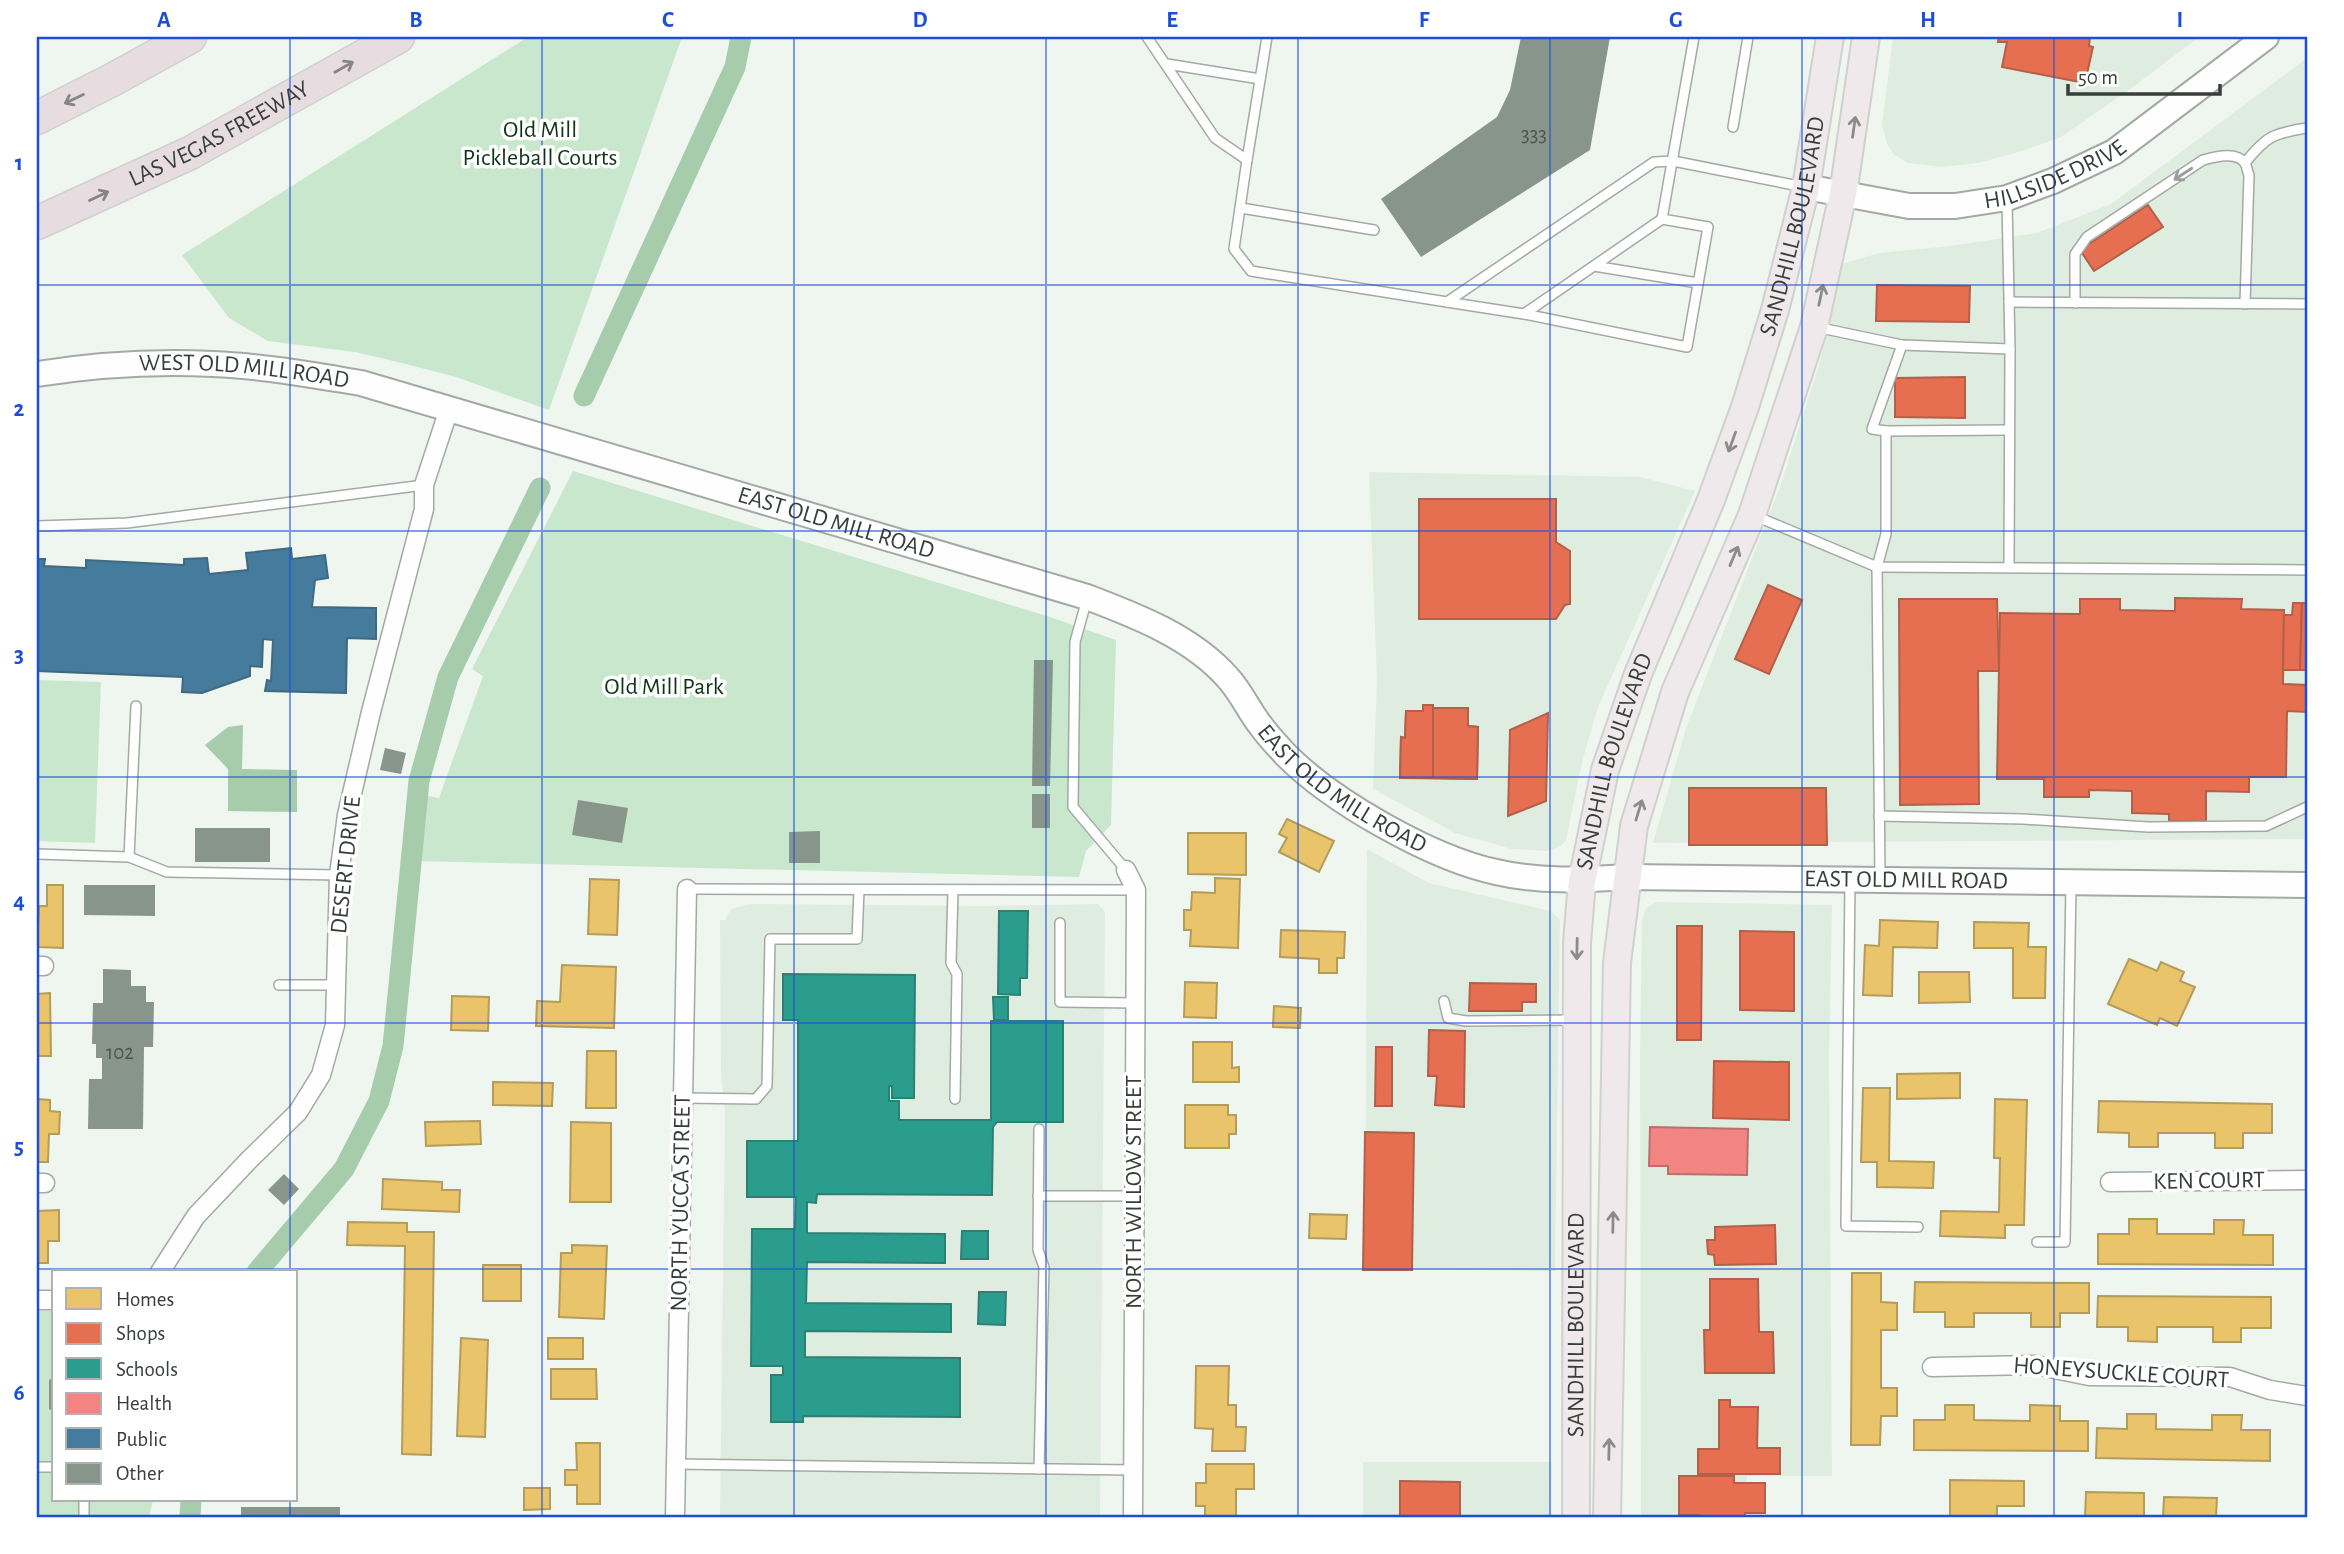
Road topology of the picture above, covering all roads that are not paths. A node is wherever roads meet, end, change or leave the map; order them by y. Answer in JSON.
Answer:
{"nodes":[{"id":1,"x":177,"y":37,"type":"edge"},
{"id":2,"x":190,"y":37,"type":"edge"},
{"id":3,"x":398,"y":37,"type":"edge"},
{"id":4,"x":1147,"y":37,"type":"edge"},
{"id":5,"x":1267,"y":37,"type":"edge"},
{"id":6,"x":1694,"y":37,"type":"edge"},
{"id":7,"x":1748,"y":37,"type":"edge"},
{"id":8,"x":1830,"y":37,"type":"edge"},
{"id":9,"x":1866,"y":37,"type":"edge"},
{"id":10,"x":2266,"y":37,"type":"edge"},
{"id":11,"x":1167,"y":64,"type":"junction"},
{"id":12,"x":1260,"y":79,"type":"junction"},
{"id":13,"x":112,"y":80,"type":"junction"},
{"id":14,"x":37,"y":118,"type":"edge"},
{"id":15,"x":1733,"y":127,"type":"dead end"},
{"id":16,"x":2307,"y":128,"type":"edge"},
{"id":17,"x":1247,"y":160,"type":"junction"},
{"id":18,"x":1673,"y":161,"type":"junction"},
{"id":19,"x":2245,"y":163,"type":"junction"},
{"id":20,"x":1806,"y":187,"type":"junction"},
{"id":21,"x":1843,"y":194,"type":"junction"},
{"id":22,"x":2007,"y":198,"type":"junction"},
{"id":23,"x":1241,"y":208,"type":"junction"},
{"id":24,"x":1662,"y":219,"type":"junction"},
{"id":25,"x":37,"y":223,"type":"edge"},
{"id":26,"x":1374,"y":230,"type":"dead end"},
{"id":27,"x":1594,"y":266,"type":"junction"},
{"id":28,"x":1698,"y":283,"type":"junction"},
{"id":29,"x":1447,"y":302,"type":"junction"},
{"id":30,"x":2009,"y":302,"type":"junction"},
{"id":31,"x":2075,"y":303,"type":"junction"},
{"id":32,"x":2245,"y":304,"type":"junction"},
{"id":33,"x":2307,"y":304,"type":"edge"},
{"id":34,"x":1524,"y":314,"type":"junction"},
{"id":35,"x":1814,"y":327,"type":"junction"},
{"id":36,"x":1902,"y":345,"type":"junction"},
{"id":37,"x":2010,"y":349,"type":"junction"},
{"id":38,"x":37,"y":374,"type":"edge"},
{"id":39,"x":449,"y":409,"type":"junction"},
{"id":40,"x":2009,"y":430,"type":"junction"},
{"id":41,"x":1886,"y":431,"type":"junction"},
{"id":42,"x":424,"y":485,"type":"junction"},
{"id":43,"x":1752,"y":515,"type":"junction"},
{"id":44,"x":37,"y":526,"type":"edge"},
{"id":45,"x":1877,"y":567,"type":"junction"},
{"id":46,"x":2009,"y":567,"type":"junction"},
{"id":47,"x":2307,"y":570,"type":"edge"},
{"id":48,"x":1087,"y":597,"type":"junction"},
{"id":49,"x":136,"y":706,"type":"dead end"},
{"id":50,"x":2307,"y":807,"type":"edge"},
{"id":51,"x":1879,"y":816,"type":"junction"},
{"id":52,"x":37,"y":854,"type":"edge"},
{"id":53,"x":129,"y":857,"type":"junction"},
{"id":54,"x":1126,"y":870,"type":"joint"},
{"id":55,"x":339,"y":876,"type":"junction"},
{"id":56,"x":1628,"y":877,"type":"junction"},
{"id":57,"x":1850,"y":880,"type":"junction"},
{"id":58,"x":1880,"y":880,"type":"junction"},
{"id":59,"x":1582,"y":881,"type":"junction"},
{"id":60,"x":2071,"y":882,"type":"junction"},
{"id":61,"x":2307,"y":885,"type":"edge"},
{"id":62,"x":687,"y":889,"type":"joint"},
{"id":63,"x":859,"y":890,"type":"junction"},
{"id":64,"x":953,"y":890,"type":"junction"},
{"id":65,"x":1136,"y":890,"type":"junction"},
{"id":66,"x":1060,"y":923,"type":"dead end"},
{"id":67,"x":279,"y":985,"type":"dead end"},
{"id":68,"x":336,"y":985,"type":"junction"},
{"id":69,"x":1444,"y":1001,"type":"dead end"},
{"id":70,"x":1135,"y":1003,"type":"junction"},
{"id":71,"x":1577,"y":1020,"type":"junction"},
{"id":72,"x":683,"y":1098,"type":"junction"},
{"id":73,"x":955,"y":1099,"type":"dead end"},
{"id":74,"x":1039,"y":1129,"type":"dead end"},
{"id":75,"x":2307,"y":1180,"type":"edge"},
{"id":76,"x":2110,"y":1182,"type":"dead end"},
{"id":77,"x":1038,"y":1196,"type":"junction"},
{"id":78,"x":1134,"y":1196,"type":"junction"},
{"id":79,"x":1577,"y":1223,"type":"junction"},
{"id":80,"x":1918,"y":1227,"type":"dead end"},
{"id":81,"x":2037,"y":1242,"type":"dead end"},
{"id":82,"x":161,"y":1270,"type":"edge"},
{"id":83,"x":1932,"y":1367,"type":"dead end"},
{"id":84,"x":1610,"y":1386,"type":"junction"},
{"id":85,"x":2307,"y":1396,"type":"edge"},
{"id":86,"x":676,"y":1464,"type":"junction"},
{"id":87,"x":1039,"y":1469,"type":"junction"},
{"id":88,"x":1133,"y":1470,"type":"junction"},
{"id":89,"x":675,"y":1517,"type":"edge"},
{"id":90,"x":1132,"y":1517,"type":"edge"},
{"id":91,"x":1576,"y":1517,"type":"edge"},
{"id":92,"x":1607,"y":1517,"type":"edge"}],
"edges":[{"from":1,"to":13,"type":"highway"},
{"from":2,"to":13,"type":"highway"},
{"from":25,"to":3,"type":"highway","name":"LAS VEGAS FREEWAY","one_way":true},
{"from":4,"to":11,"type":"lane"},
{"from":5,"to":12,"type":"lane"},
{"from":6,"to":18,"type":"lane"},
{"from":7,"to":15,"type":"lane"},
{"from":8,"to":20,"type":"main road","name":"SANDHILL BOULEVARD"},
{"from":21,"to":9,"type":"main road","name":"SANDHILL BOULEVARD","one_way":true},
{"from":10,"to":22,"type":"street","name":"HILLSIDE DRIVE"},
{"from":11,"to":12,"type":"lane"},
{"from":11,"to":17,"type":"lane"},
{"from":12,"to":17,"type":"lane"},
{"from":13,"to":14,"type":"highway","one_way":true},
{"from":16,"to":19,"type":"lane"},
{"from":17,"to":23,"type":"lane"},
{"from":18,"to":20,"type":"lane"},
{"from":18,"to":24,"type":"lane"},
{"from":18,"to":29,"type":"lane"},
{"from":19,"to":31,"type":"lane","one_way":true},
{"from":19,"to":32,"type":"lane"},
{"from":20,"to":21,"type":"street","name":"HILLSIDE DRIVE"},
{"from":20,"to":59,"type":"main road","name":"SANDHILL BOULEVARD","one_way":true},
{"from":21,"to":22,"type":"street","name":"HILLSIDE DRIVE"},
{"from":35,"to":21,"type":"main road","name":"SANDHILL BOULEVARD","one_way":true},
{"from":22,"to":30,"type":"lane"},
{"from":23,"to":26,"type":"lane"},
{"from":23,"to":29,"type":"lane"},
{"from":24,"to":27,"type":"lane"},
{"from":24,"to":28,"type":"lane"},
{"from":27,"to":28,"type":"lane"},
{"from":27,"to":34,"type":"lane"},
{"from":28,"to":34,"type":"lane"},
{"from":29,"to":34,"type":"lane"},
{"from":30,"to":31,"type":"lane"},
{"from":30,"to":37,"type":"lane"},
{"from":31,"to":32,"type":"lane"},
{"from":32,"to":33,"type":"lane"},
{"from":35,"to":36,"type":"lane"},
{"from":35,"to":43,"type":"main road","name":"SANDHILL BOULEVARD"},
{"from":36,"to":37,"type":"lane"},
{"from":36,"to":41,"type":"lane"},
{"from":37,"to":40,"type":"lane"},
{"from":38,"to":39,"type":"street","name":"WEST OLD MILL ROAD"},
{"from":39,"to":42,"type":"street","name":"DESERT DRIVE"},
{"from":39,"to":48,"type":"street","name":"EAST OLD MILL ROAD"},
{"from":40,"to":41,"type":"lane"},
{"from":40,"to":46,"type":"lane"},
{"from":41,"to":45,"type":"lane"},
{"from":42,"to":44,"type":"lane"},
{"from":42,"to":55,"type":"street","name":"DESERT DRIVE"},
{"from":43,"to":45,"type":"lane"},
{"from":56,"to":43,"type":"main road","name":"SANDHILL BOULEVARD","one_way":true},
{"from":45,"to":46,"type":"lane"},
{"from":45,"to":51,"type":"lane"},
{"from":46,"to":47,"type":"lane"},
{"from":48,"to":54,"type":"lane"},
{"from":48,"to":59,"type":"street","name":"EAST OLD MILL ROAD"},
{"from":49,"to":53,"type":"lane"},
{"from":50,"to":51,"type":"lane"},
{"from":51,"to":58,"type":"lane"},
{"from":52,"to":53,"type":"lane"},
{"from":53,"to":55,"type":"lane"},
{"from":54,"to":65,"type":"street","name":"NORTH WILLOW STREET"},
{"from":55,"to":68,"type":"street","name":"DESERT DRIVE"},
{"from":56,"to":57,"type":"street","name":"EAST OLD MILL ROAD"},
{"from":56,"to":59,"type":"street","name":"EAST OLD MILL ROAD"},
{"from":84,"to":56,"type":"main road","name":"SANDHILL BOULEVARD","one_way":true},
{"from":57,"to":58,"type":"street","name":"EAST OLD MILL ROAD"},
{"from":57,"to":80,"type":"lane"},
{"from":58,"to":60,"type":"street","name":"EAST OLD MILL ROAD"},
{"from":59,"to":71,"type":"main road","name":"SANDHILL BOULEVARD","one_way":true},
{"from":60,"to":61,"type":"street","name":"EAST OLD MILL ROAD"},
{"from":60,"to":81,"type":"lane"},
{"from":62,"to":63,"type":"lane"},
{"from":62,"to":72,"type":"street","name":"NORTH YUCCA STREET"},
{"from":63,"to":64,"type":"lane"},
{"from":63,"to":72,"type":"lane"},
{"from":64,"to":65,"type":"lane"},
{"from":64,"to":73,"type":"lane"},
{"from":65,"to":70,"type":"street","name":"NORTH WILLOW STREET"},
{"from":66,"to":70,"type":"lane"},
{"from":67,"to":68,"type":"lane"},
{"from":68,"to":82,"type":"street","name":"DESERT DRIVE"},
{"from":69,"to":71,"type":"lane"},
{"from":70,"to":78,"type":"street","name":"NORTH WILLOW STREET"},
{"from":71,"to":79,"type":"main road","name":"SANDHILL BOULEVARD"},
{"from":72,"to":86,"type":"street","name":"NORTH YUCCA STREET"},
{"from":74,"to":77,"type":"lane"},
{"from":75,"to":76,"type":"street","name":"KEN COURT"},
{"from":77,"to":78,"type":"lane"},
{"from":77,"to":87,"type":"lane"},
{"from":78,"to":88,"type":"street","name":"NORTH WILLOW STREET"},
{"from":79,"to":84,"type":"main road"},
{"from":79,"to":91,"type":"main road","name":"SANDHILL BOULEVARD"},
{"from":83,"to":85,"type":"street","name":"HONEYSUCKLE COURT"},
{"from":92,"to":84,"type":"main road","name":"SANDHILL BOULEVARD","one_way":true},
{"from":86,"to":87,"type":"lane"},
{"from":86,"to":89,"type":"street","name":"NORTH YUCCA STREET"},
{"from":87,"to":88,"type":"lane"},
{"from":88,"to":90,"type":"street","name":"NORTH WILLOW STREET"}]}
